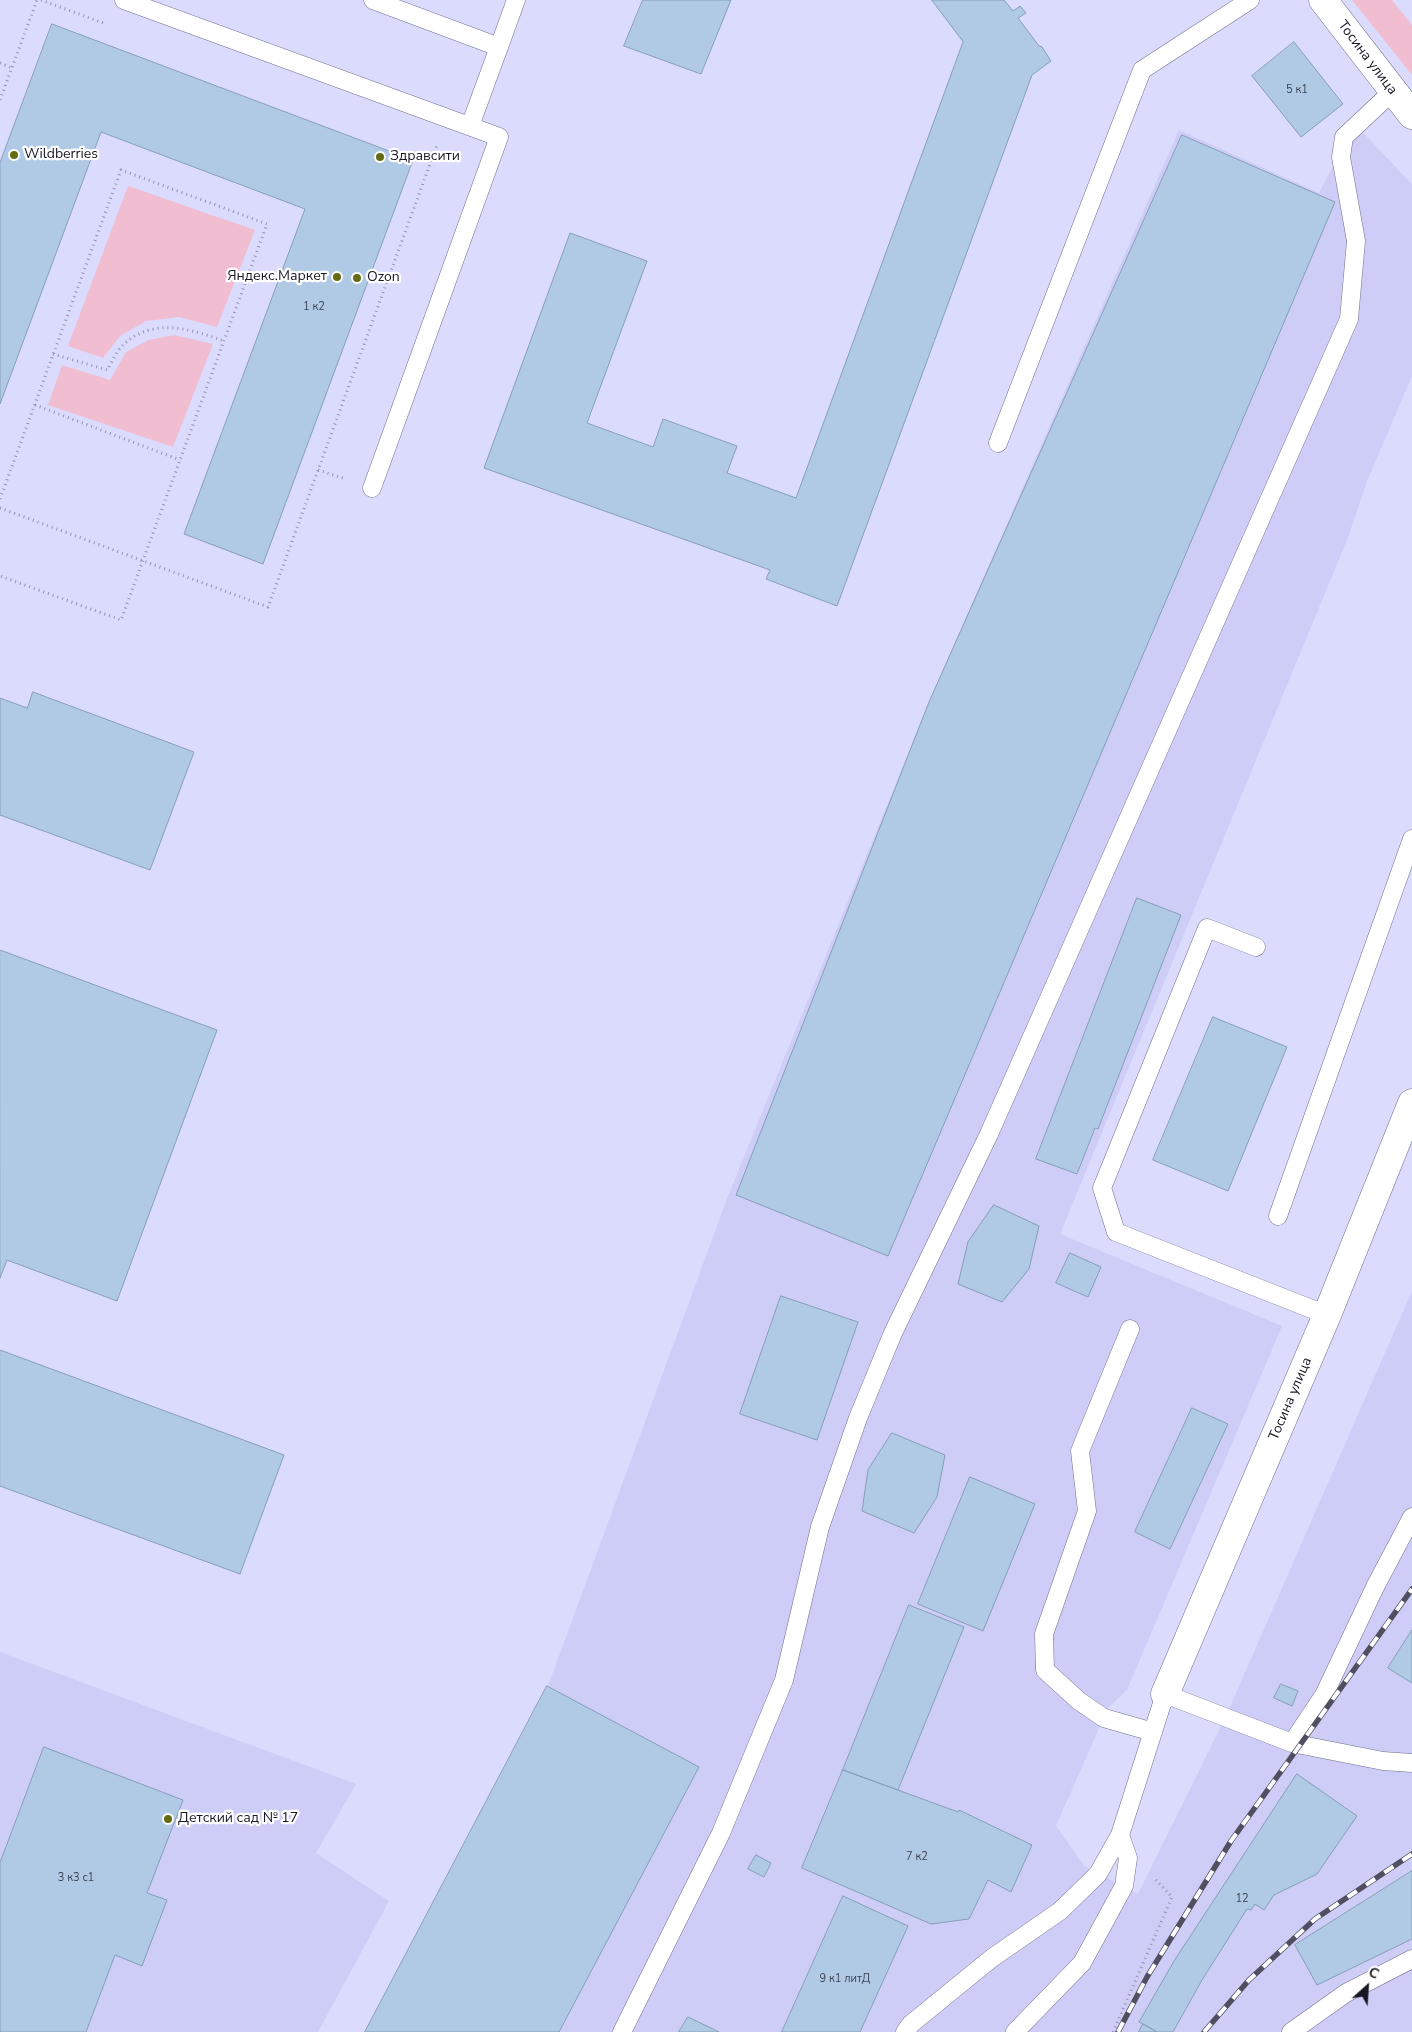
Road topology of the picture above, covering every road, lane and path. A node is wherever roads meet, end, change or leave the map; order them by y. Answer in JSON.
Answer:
{"nodes":[{"id":1,"x":37,"y":0,"type":"edge"},
{"id":2,"x":124,"y":0,"type":"edge"},
{"id":3,"x":373,"y":0,"type":"edge"},
{"id":4,"x":516,"y":0,"type":"edge"},
{"id":5,"x":1250,"y":0,"type":"edge"},
{"id":6,"x":1323,"y":0,"type":"edge"},
{"id":7,"x":499,"y":47,"type":"junction"},
{"id":8,"x":0,"y":63,"type":"edge"},
{"id":9,"x":12,"y":68,"type":"junction"},
{"id":10,"x":1392,"y":92,"type":"junction"},
{"id":11,"x":0,"y":100,"type":"edge"},
{"id":12,"x":1412,"y":115,"type":"edge"},
{"id":13,"x":447,"y":118,"type":"junction"},
{"id":14,"x":470,"y":126,"type":"junction"},
{"id":15,"x":224,"y":341,"type":"junction"},
{"id":16,"x":53,"y":354,"type":"junction"},
{"id":17,"x":35,"y":405,"type":"junction"},
{"id":18,"x":998,"y":443,"type":"dead end"},
{"id":19,"x":180,"y":460,"type":"junction"},
{"id":20,"x":372,"y":488,"type":"dead end"},
{"id":21,"x":0,"y":500,"type":"edge"},
{"id":22,"x":0,"y":508,"type":"edge"},
{"id":23,"x":143,"y":561,"type":"junction"},
{"id":24,"x":0,"y":576,"type":"edge"},
{"id":25,"x":1412,"y":839,"type":"edge"},
{"id":26,"x":1256,"y":947,"type":"dead end"},
{"id":27,"x":1412,"y":1103,"type":"edge"},
{"id":28,"x":1278,"y":1216,"type":"dead end"},
{"id":29,"x":1327,"y":1315,"type":"junction"},
{"id":30,"x":1130,"y":1329,"type":"dead end"},
{"id":31,"x":1412,"y":1517,"type":"edge"},
{"id":32,"x":1165,"y":1694,"type":"junction"},
{"id":33,"x":1153,"y":1732,"type":"junction"},
{"id":34,"x":1292,"y":1743,"type":"junction"},
{"id":35,"x":1412,"y":1763,"type":"edge"},
{"id":36,"x":1120,"y":1835,"type":"junction"},
{"id":37,"x":1128,"y":1858,"type":"junction"},
{"id":38,"x":1412,"y":1958,"type":"edge"},
{"id":39,"x":622,"y":2032,"type":"edge"},
{"id":40,"x":906,"y":2032,"type":"edge"},
{"id":41,"x":1015,"y":2032,"type":"edge"},
{"id":42,"x":1114,"y":2032,"type":"edge"},
{"id":43,"x":1292,"y":2032,"type":"edge"}],
"edges":[{"from":1,"to":9,"type":"path"},
{"from":2,"to":13,"type":"lane"},
{"from":3,"to":7,"type":"lane"},
{"from":4,"to":7,"type":"lane"},
{"from":5,"to":18,"type":"lane"},
{"from":6,"to":10,"type":"street","name":"Тосина улица"},
{"from":7,"to":14,"type":"lane"},
{"from":8,"to":9,"type":"path"},
{"from":9,"to":11,"type":"path"},
{"from":10,"to":12,"type":"street","name":"Тосина улица"},
{"from":10,"to":39,"type":"lane"},
{"from":13,"to":14,"type":"lane"},
{"from":13,"to":23,"type":"path"},
{"from":14,"to":20,"type":"lane"},
{"from":15,"to":16,"type":"path"},
{"from":15,"to":16,"type":"path"},
{"from":15,"to":19,"type":"path"},
{"from":16,"to":17,"type":"path"},
{"from":17,"to":19,"type":"path"},
{"from":17,"to":21,"type":"path"},
{"from":19,"to":23,"type":"path"},
{"from":22,"to":23,"type":"path"},
{"from":23,"to":24,"type":"path"},
{"from":25,"to":28,"type":"lane"},
{"from":26,"to":29,"type":"lane"},
{"from":27,"to":29,"type":"street","name":"Тосина улица"},
{"from":29,"to":32,"type":"street","name":"Тосина улица"},
{"from":30,"to":33,"type":"lane"},
{"from":31,"to":34,"type":"lane"},
{"from":32,"to":33,"type":"lane"},
{"from":32,"to":34,"type":"lane"},
{"from":33,"to":36,"type":"lane"},
{"from":34,"to":35,"type":"lane"},
{"from":36,"to":37,"type":"lane"},
{"from":36,"to":40,"type":"lane"},
{"from":37,"to":41,"type":"lane"},
{"from":37,"to":42,"type":"path"},
{"from":38,"to":43,"type":"lane"}]}
